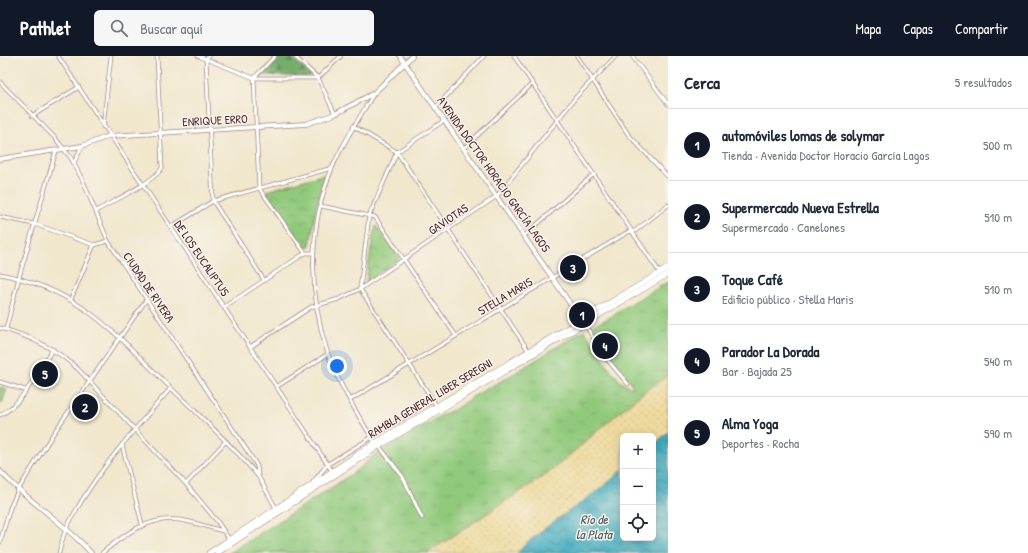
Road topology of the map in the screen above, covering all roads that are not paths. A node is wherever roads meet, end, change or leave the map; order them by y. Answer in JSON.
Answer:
{"nodes":[{"id":1,"x":58,"y":56,"type":"edge"},
{"id":2,"x":111,"y":56,"type":"edge"},
{"id":3,"x":157,"y":56,"type":"edge"},
{"id":4,"x":198,"y":56,"type":"edge"},
{"id":5,"x":208,"y":56,"type":"edge"},
{"id":6,"x":275,"y":56,"type":"edge"},
{"id":7,"x":294,"y":56,"type":"edge"},
{"id":8,"x":341,"y":56,"type":"edge"},
{"id":9,"x":400,"y":56,"type":"edge"},
{"id":10,"x":412,"y":56,"type":"edge"},
{"id":11,"x":484,"y":56,"type":"edge"},
{"id":12,"x":514,"y":56,"type":"edge"},
{"id":13,"x":576,"y":56,"type":"edge"},
{"id":14,"x":616,"y":56,"type":"edge"},
{"id":15,"x":632,"y":56,"type":"edge"},
{"id":16,"x":206,"y":59,"type":"junction"},
{"id":17,"x":405,"y":63,"type":"junction"},
{"id":18,"x":254,"y":78,"type":"junction"},
{"id":19,"x":318,"y":78,"type":"junction"},
{"id":20,"x":592,"y":80,"type":"junction"},
{"id":21,"x":0,"y":82,"type":"edge"},
{"id":22,"x":532,"y":83,"type":"junction"},
{"id":23,"x":79,"y":87,"type":"junction"},
{"id":24,"x":5,"y":89,"type":"junction"},
{"id":25,"x":0,"y":91,"type":"edge"},
{"id":26,"x":374,"y":93,"type":"junction"},
{"id":27,"x":668,"y":104,"type":"edge"},
{"id":28,"x":436,"y":106,"type":"junction"},
{"id":29,"x":335,"y":114,"type":"junction"},
{"id":30,"x":32,"y":116,"type":"junction"},
{"id":31,"x":445,"y":120,"type":"junction"},
{"id":32,"x":558,"y":121,"type":"junction"},
{"id":33,"x":353,"y":126,"type":"junction"},
{"id":34,"x":103,"y":127,"type":"junction"},
{"id":35,"x":256,"y":128,"type":"junction"},
{"id":36,"x":208,"y":130,"type":"junction"},
{"id":37,"x":160,"y":132,"type":"junction"},
{"id":38,"x":109,"y":136,"type":"junction"},
{"id":39,"x":82,"y":146,"type":"junction"},
{"id":40,"x":464,"y":148,"type":"junction"},
{"id":41,"x":64,"y":149,"type":"junction"},
{"id":42,"x":56,"y":151,"type":"junction"},
{"id":43,"x":398,"y":152,"type":"junction"},
{"id":44,"x":0,"y":159,"type":"edge"},
{"id":45,"x":74,"y":163,"type":"junction"},
{"id":46,"x":332,"y":168,"type":"junction"},
{"id":47,"x":594,"y":174,"type":"junction"},
{"id":48,"x":668,"y":177,"type":"edge"},
{"id":49,"x":142,"y":185,"type":"junction"},
{"id":50,"x":259,"y":188,"type":"junction"},
{"id":51,"x":497,"y":196,"type":"junction"},
{"id":52,"x":213,"y":201,"type":"junction"},
{"id":53,"x":668,"y":205,"type":"edge"},
{"id":54,"x":321,"y":206,"type":"junction"},
{"id":55,"x":96,"y":211,"type":"junction"},
{"id":56,"x":369,"y":216,"type":"junction"},
{"id":57,"x":0,"y":217,"type":"edge"},
{"id":58,"x":34,"y":224,"type":"junction"},
{"id":59,"x":171,"y":228,"type":"junction"},
{"id":60,"x":449,"y":228,"type":"junction"},
{"id":61,"x":632,"y":231,"type":"junction"},
{"id":62,"x":524,"y":236,"type":"junction"},
{"id":63,"x":108,"y":241,"type":"junction"},
{"id":64,"x":94,"y":245,"type":"junction"},
{"id":65,"x":305,"y":253,"type":"junction"},
{"id":66,"x":313,"y":253,"type":"junction"},
{"id":67,"x":404,"y":259,"type":"junction"},
{"id":68,"x":668,"y":268,"type":"edge"},
{"id":69,"x":660,"y":273,"type":"junction"},
{"id":70,"x":0,"y":274,"type":"edge"},
{"id":71,"x":668,"y":274,"type":"edge"},
{"id":72,"x":19,"y":277,"type":"junction"},
{"id":73,"x":553,"y":278,"type":"junction"},
{"id":74,"x":264,"y":280,"type":"junction"},
{"id":75,"x":360,"y":289,"type":"junction"},
{"id":76,"x":71,"y":299,"type":"junction"},
{"id":77,"x":146,"y":300,"type":"junction"},
{"id":78,"x":317,"y":305,"type":"junction"},
{"id":79,"x":224,"y":307,"type":"junction"},
{"id":80,"x":501,"y":309,"type":"junction"},
{"id":81,"x":583,"y":321,"type":"junction"},
{"id":82,"x":0,"y":328,"type":"edge"},
{"id":83,"x":6,"y":329,"type":"junction"},
{"id":84,"x":456,"y":336,"type":"junction"},
{"id":85,"x":121,"y":337,"type":"junction"},
{"id":86,"x":250,"y":347,"type":"junction"},
{"id":87,"x":53,"y":349,"type":"junction"},
{"id":88,"x":528,"y":350,"type":"junction"},
{"id":89,"x":328,"y":354,"type":"junction"},
{"id":90,"x":411,"y":364,"type":"junction"},
{"id":91,"x":0,"y":382,"type":"edge"},
{"id":92,"x":90,"y":382,"type":"junction"},
{"id":93,"x":628,"y":384,"type":"dead end"},
{"id":94,"x":276,"y":387,"type":"junction"},
{"id":95,"x":172,"y":388,"type":"junction"},
{"id":96,"x":25,"y":390,"type":"junction"},
{"id":97,"x":350,"y":400,"type":"junction"},
{"id":98,"x":433,"y":400,"type":"junction"},
{"id":99,"x":436,"y":405,"type":"junction"},
{"id":100,"x":0,"y":415,"type":"edge"},
{"id":101,"x":134,"y":429,"type":"junction"},
{"id":102,"x":372,"y":437,"type":"junction"},
{"id":103,"x":226,"y":441,"type":"junction"},
{"id":104,"x":377,"y":444,"type":"junction"},
{"id":105,"x":122,"y":445,"type":"junction"},
{"id":106,"x":328,"y":464,"type":"junction"},
{"id":107,"x":0,"y":471,"type":"edge"},
{"id":108,"x":332,"y":471,"type":"junction"},
{"id":109,"x":258,"y":476,"type":"junction"},
{"id":110,"x":186,"y":484,"type":"junction"},
{"id":111,"x":311,"y":484,"type":"junction"},
{"id":112,"x":18,"y":490,"type":"junction"},
{"id":113,"x":276,"y":508,"type":"junction"},
{"id":114,"x":422,"y":518,"type":"dead end"},
{"id":115,"x":142,"y":524,"type":"junction"},
{"id":116,"x":4,"y":527,"type":"junction"},
{"id":117,"x":0,"y":528,"type":"edge"},
{"id":118,"x":67,"y":528,"type":"junction"},
{"id":119,"x":222,"y":531,"type":"junction"},
{"id":120,"x":229,"y":539,"type":"junction"},
{"id":121,"x":0,"y":542,"type":"edge"},
{"id":122,"x":59,"y":553,"type":"edge"},
{"id":123,"x":91,"y":553,"type":"edge"},
{"id":124,"x":102,"y":553,"type":"edge"},
{"id":125,"x":209,"y":553,"type":"edge"},
{"id":126,"x":217,"y":553,"type":"edge"}],
"edges":[{"from":1,"to":23,"type":"street","name":"DE LOS EUCALIPTUS"},
{"from":2,"to":34,"type":"street"},
{"from":3,"to":37,"type":"street"},
{"from":4,"to":16,"type":"street"},
{"from":5,"to":16,"type":"street"},
{"from":6,"to":18,"type":"street"},
{"from":7,"to":19,"type":"street"},
{"from":8,"to":19,"type":"street"},
{"from":9,"to":17,"type":"street","name":"AVENIDA DOCTOR HORACIO GARCÍA LAGOS"},
{"from":10,"to":17,"type":"street","name":"ENRIQUE ERRO"},
{"from":11,"to":28,"type":"street"},
{"from":12,"to":22,"type":"street"},
{"from":13,"to":20,"type":"street"},
{"from":14,"to":20,"type":"street","name":"GAVIOTAS"},
{"from":15,"to":27,"type":"street"},
{"from":16,"to":18,"type":"street"},
{"from":16,"to":36,"type":"street"},
{"from":17,"to":26,"type":"street","name":"ENRIQUE ERRO"},
{"from":17,"to":28,"type":"street","name":"AVENIDA DOCTOR HORACIO GARCÍA LAGOS"},
{"from":18,"to":19,"type":"street"},
{"from":18,"to":35,"type":"street"},
{"from":19,"to":29,"type":"street"},
{"from":20,"to":32,"type":"street","name":"GAVIOTAS"},
{"from":20,"to":48,"type":"street"},
{"from":21,"to":24,"type":"street","name":"CIUDAD DE RIVERA"},
{"from":22,"to":32,"type":"street"},
{"from":22,"to":40,"type":"street"},
{"from":23,"to":30,"type":"street"},
{"from":23,"to":34,"type":"street","name":"DE LOS EUCALIPTUS"},
{"from":24,"to":25,"type":"street"},
{"from":24,"to":30,"type":"street","name":"CIUDAD DE RIVERA"},
{"from":26,"to":29,"type":"street","name":"ENRIQUE ERRO"},
{"from":26,"to":33,"type":"street"},
{"from":28,"to":31,"type":"street","name":"AVENIDA DOCTOR HORACIO GARCÍA LAGOS"},
{"from":29,"to":35,"type":"street","name":"ENRIQUE ERRO"},
{"from":30,"to":41,"type":"street","name":"CIUDAD DE RIVERA"},
{"from":31,"to":40,"type":"street","name":"AVENIDA DOCTOR HORACIO GARCÍA LAGOS"},
{"from":31,"to":43,"type":"street"},
{"from":32,"to":47,"type":"street"},
{"from":32,"to":51,"type":"street","name":"GAVIOTAS"},
{"from":33,"to":43,"type":"street"},
{"from":33,"to":46,"type":"street"},
{"from":34,"to":38,"type":"street","name":"DE LOS EUCALIPTUS"},
{"from":35,"to":36,"type":"street","name":"ENRIQUE ERRO"},
{"from":35,"to":50,"type":"street"},
{"from":36,"to":37,"type":"street","name":"ENRIQUE ERRO"},
{"from":36,"to":52,"type":"street"},
{"from":37,"to":38,"type":"street","name":"ENRIQUE ERRO"},
{"from":37,"to":49,"type":"street"},
{"from":38,"to":39,"type":"street","name":"ENRIQUE ERRO"},
{"from":38,"to":49,"type":"street","name":"DE LOS EUCALIPTUS"},
{"from":39,"to":41,"type":"street","name":"ENRIQUE ERRO"},
{"from":39,"to":45,"type":"street"},
{"from":40,"to":51,"type":"street","name":"AVENIDA DOCTOR HORACIO GARCÍA LAGOS"},
{"from":41,"to":42,"type":"street","name":"ENRIQUE ERRO"},
{"from":41,"to":45,"type":"street","name":"CIUDAD DE RIVERA"},
{"from":42,"to":44,"type":"street","name":"ENRIQUE ERRO"},
{"from":42,"to":58,"type":"street"},
{"from":43,"to":56,"type":"street"},
{"from":43,"to":60,"type":"street"},
{"from":45,"to":55,"type":"street","name":"CIUDAD DE RIVERA"},
{"from":46,"to":50,"type":"street"},
{"from":46,"to":54,"type":"street"},
{"from":47,"to":61,"type":"street"},
{"from":47,"to":62,"type":"street"},
{"from":49,"to":55,"type":"street"},
{"from":49,"to":59,"type":"street","name":"DE LOS EUCALIPTUS"},
{"from":50,"to":52,"type":"street"},
{"from":50,"to":65,"type":"street"},
{"from":51,"to":60,"type":"street","name":"GAVIOTAS"},
{"from":51,"to":62,"type":"street","name":"AVENIDA DOCTOR HORACIO GARCÍA LAGOS"},
{"from":52,"to":59,"type":"street"},
{"from":52,"to":74,"type":"street"},
{"from":53,"to":61,"type":"street","name":"STELLA MARIS"},
{"from":54,"to":56,"type":"street"},
{"from":54,"to":66,"type":"street"},
{"from":55,"to":63,"type":"street","name":"CIUDAD DE RIVERA"},
{"from":56,"to":67,"type":"street"},
{"from":56,"to":75,"type":"street"},
{"from":57,"to":58,"type":"street"},
{"from":58,"to":64,"type":"street"},
{"from":58,"to":72,"type":"street"},
{"from":59,"to":79,"type":"street","name":"DE LOS EUCALIPTUS"},
{"from":60,"to":67,"type":"street","name":"GAVIOTAS"},
{"from":60,"to":80,"type":"street"},
{"from":61,"to":69,"type":"street"},
{"from":61,"to":73,"type":"street","name":"STELLA MARIS"},
{"from":62,"to":73,"type":"street","name":"AVENIDA DOCTOR HORACIO GARCÍA LAGOS"},
{"from":63,"to":64,"type":"street"},
{"from":63,"to":77,"type":"street","name":"CIUDAD DE RIVERA"},
{"from":64,"to":76,"type":"street"},
{"from":65,"to":66,"type":"street"},
{"from":65,"to":74,"type":"street"},
{"from":66,"to":78,"type":"street"},
{"from":67,"to":75,"type":"street","name":"GAVIOTAS"},
{"from":67,"to":84,"type":"street"},
{"from":68,"to":69,"type":"main road","name":"RAMBLA GENERAL LIBER SEREGNI"},
{"from":69,"to":81,"type":"main road","name":"RAMBLA GENERAL LIBER SEREGNI"},
{"from":70,"to":72,"type":"street"},
{"from":71,"to":81,"type":"main road","name":"RAMBLA GENERAL LIBER SEREGNI"},
{"from":72,"to":76,"type":"street"},
{"from":72,"to":83,"type":"street"},
{"from":73,"to":80,"type":"street","name":"STELLA MARIS"},
{"from":73,"to":81,"type":"street","name":"AVENIDA DOCTOR HORACIO GARCÍA LAGOS"},
{"from":74,"to":79,"type":"street"},
{"from":75,"to":78,"type":"street","name":"GAVIOTAS"},
{"from":75,"to":90,"type":"street"},
{"from":76,"to":85,"type":"street"},
{"from":77,"to":85,"type":"street"},
{"from":77,"to":109,"type":"street","name":"CIUDAD DE RIVERA"},
{"from":78,"to":86,"type":"street","name":"GAVIOTAS"},
{"from":78,"to":89,"type":"street"},
{"from":79,"to":86,"type":"street","name":"DE LOS EUCALIPTUS"},
{"from":80,"to":84,"type":"street","name":"STELLA MARIS"},
{"from":80,"to":88,"type":"street"},
{"from":81,"to":88,"type":"main road","name":"RAMBLA GENERAL LIBER SEREGNI"},
{"from":81,"to":93,"type":"street"},
{"from":81,"to":104,"type":"main road","name":"RAMBLA GENERAL LIBER SEREGNI"},
{"from":82,"to":83,"type":"street"},
{"from":83,"to":87,"type":"street"},
{"from":84,"to":90,"type":"street","name":"STELLA MARIS"},
{"from":85,"to":92,"type":"street"},
{"from":85,"to":95,"type":"street"},
{"from":86,"to":94,"type":"street","name":"DE LOS EUCALIPTUS"},
{"from":87,"to":92,"type":"street"},
{"from":87,"to":96,"type":"street"},
{"from":88,"to":99,"type":"main road","name":"RAMBLA GENERAL LIBER SEREGNI"},
{"from":89,"to":94,"type":"street"},
{"from":89,"to":97,"type":"street"},
{"from":90,"to":97,"type":"street","name":"STELLA MARIS"},
{"from":90,"to":98,"type":"street"},
{"from":91,"to":96,"type":"street"},
{"from":92,"to":101,"type":"street"},
{"from":92,"to":112,"type":"street"},
{"from":94,"to":106,"type":"street","name":"DE LOS EUCALIPTUS"},
{"from":95,"to":101,"type":"street"},
{"from":95,"to":103,"type":"street"},
{"from":96,"to":100,"type":"street"},
{"from":97,"to":102,"type":"street"},
{"from":98,"to":99,"type":"street"},
{"from":98,"to":102,"type":"street"},
{"from":99,"to":104,"type":"main road","name":"RAMBLA GENERAL LIBER SEREGNI"},
{"from":101,"to":105,"type":"street"},
{"from":101,"to":110,"type":"street"},
{"from":102,"to":104,"type":"street"},
{"from":102,"to":106,"type":"street"},
{"from":103,"to":109,"type":"street"},
{"from":103,"to":110,"type":"street"},
{"from":104,"to":108,"type":"main road","name":"RAMBLA GENERAL LIBER SEREGNI"},
{"from":104,"to":114,"type":"street"},
{"from":104,"to":126,"type":"main road","name":"RAMBLA GENERAL LIBER SEREGNI"},
{"from":105,"to":115,"type":"street"},
{"from":105,"to":118,"type":"street"},
{"from":106,"to":108,"type":"street","name":"DE LOS EUCALIPTUS"},
{"from":106,"to":111,"type":"street"},
{"from":107,"to":112,"type":"street"},
{"from":108,"to":111,"type":"main road","name":"RAMBLA GENERAL LIBER SEREGNI"},
{"from":109,"to":113,"type":"street","name":"CIUDAD DE RIVERA"},
{"from":110,"to":119,"type":"street"},
{"from":111,"to":113,"type":"main road","name":"RAMBLA GENERAL LIBER SEREGNI"},
{"from":112,"to":116,"type":"street"},
{"from":112,"to":118,"type":"street"},
{"from":113,"to":120,"type":"main road","name":"RAMBLA GENERAL LIBER SEREGNI"},
{"from":115,"to":119,"type":"street"},
{"from":115,"to":124,"type":"street"},
{"from":116,"to":117,"type":"street"},
{"from":116,"to":121,"type":"street"},
{"from":118,"to":122,"type":"street"},
{"from":118,"to":123,"type":"street"},
{"from":119,"to":120,"type":"street"},
{"from":120,"to":125,"type":"main road","name":"RAMBLA GENERAL LIBER SEREGNI"}]}
